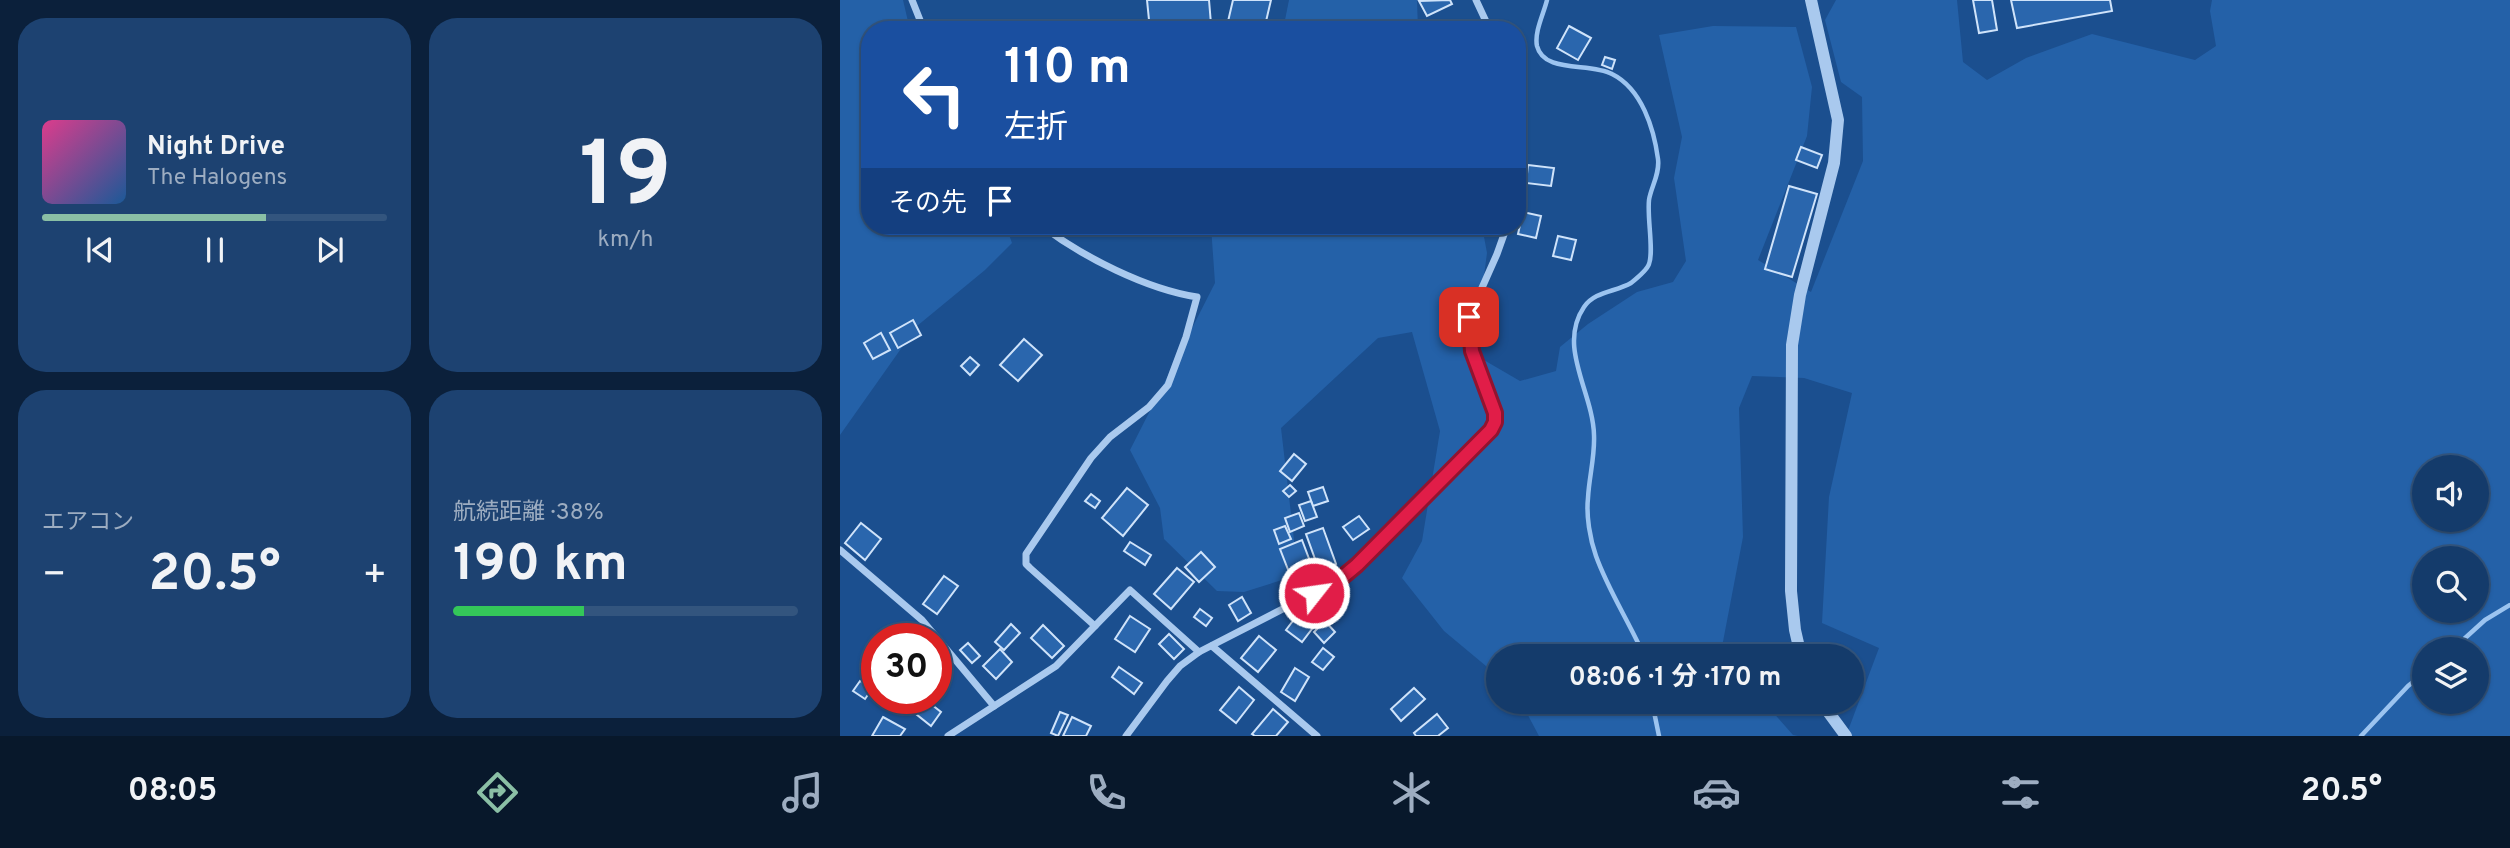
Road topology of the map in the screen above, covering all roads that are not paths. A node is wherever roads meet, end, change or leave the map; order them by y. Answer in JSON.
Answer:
{"nodes":[{"id":1,"x":912,"y":0,"type":"edge"},
{"id":2,"x":1476,"y":0,"type":"edge"},
{"id":3,"x":1811,"y":0,"type":"edge"},
{"id":4,"x":920,"y":21,"type":"edge"},
{"id":5,"x":1486,"y":21,"type":"edge"},
{"id":6,"x":1055,"y":235,"type":"edge"},
{"id":7,"x":1504,"y":235,"type":"edge"},
{"id":8,"x":840,"y":550,"type":"edge"},
{"id":9,"x":1095,"y":626,"type":"junction"},
{"id":10,"x":1798,"y":644,"type":"edge"},
{"id":11,"x":1212,"y":646,"type":"junction"},
{"id":12,"x":1199,"y":652,"type":"junction"},
{"id":13,"x":994,"y":706,"type":"junction"},
{"id":14,"x":1830,"y":714,"type":"edge"},
{"id":15,"x":948,"y":736,"type":"edge"},
{"id":16,"x":1126,"y":736,"type":"edge"},
{"id":17,"x":1317,"y":736,"type":"edge"},
{"id":18,"x":1846,"y":736,"type":"edge"}],
"edges":[{"from":1,"to":4,"type":"street"},
{"from":2,"to":5,"type":"street"},
{"from":3,"to":10,"type":"street"},
{"from":6,"to":9,"type":"street"},
{"from":7,"to":11,"type":"street"},
{"from":8,"to":13,"type":"street"},
{"from":9,"to":12,"type":"street"},
{"from":9,"to":13,"type":"street"},
{"from":11,"to":12,"type":"street"},
{"from":11,"to":17,"type":"street"},
{"from":12,"to":16,"type":"street"},
{"from":13,"to":15,"type":"street"},
{"from":14,"to":18,"type":"street"}]}
